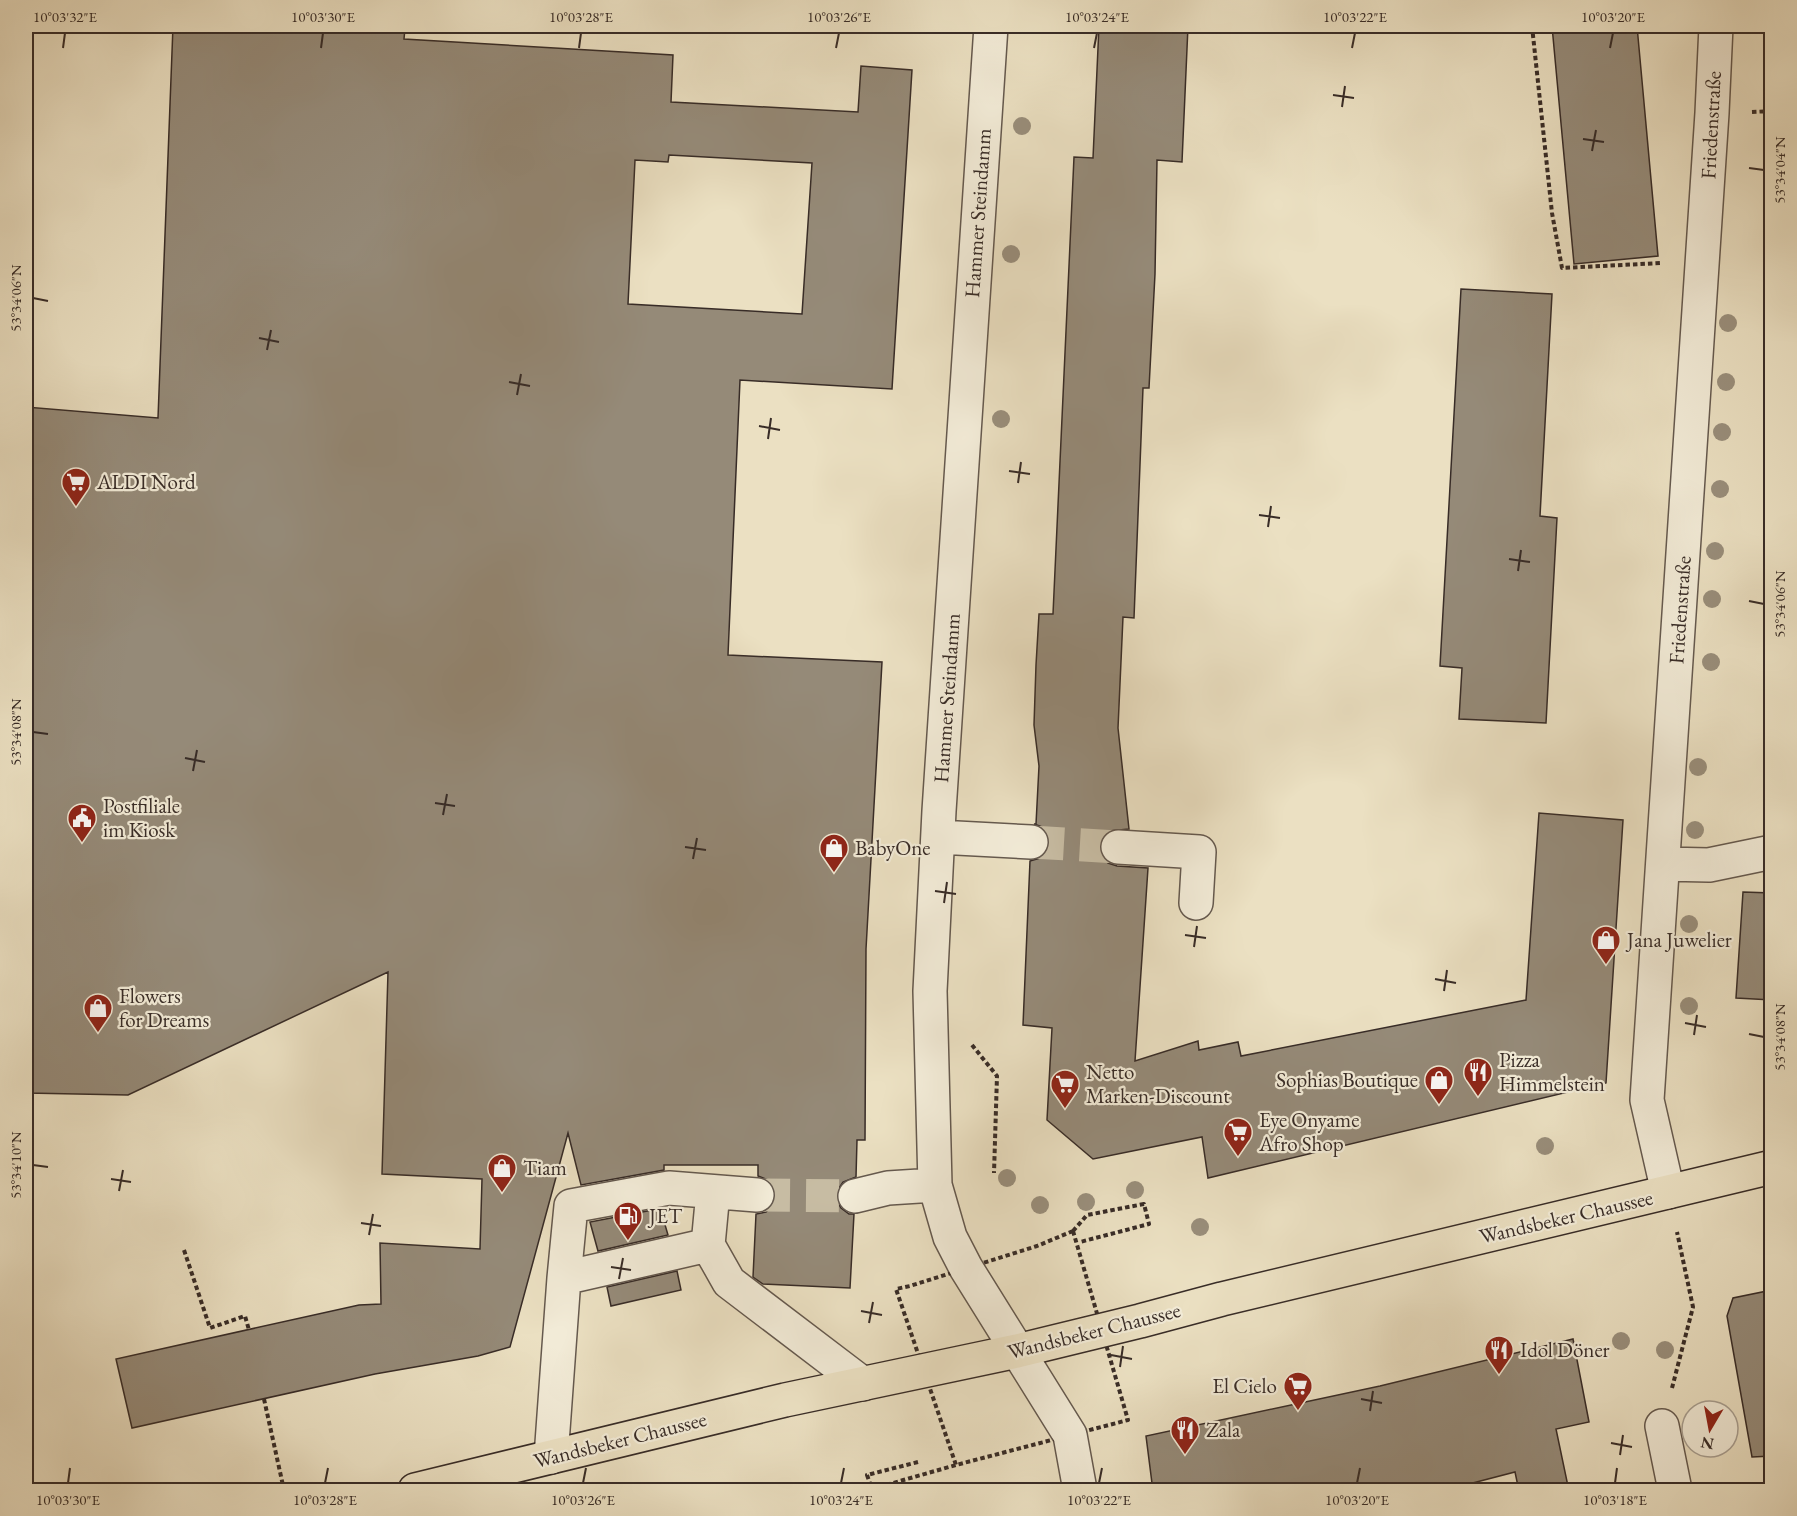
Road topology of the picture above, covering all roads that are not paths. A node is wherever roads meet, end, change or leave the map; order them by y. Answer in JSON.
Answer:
{"nodes":[{"id":1,"x":991,"y":26,"type":"edge"},
{"id":2,"x":1716,"y":26,"type":"edge"},
{"id":3,"x":938,"y":837,"type":"junction"},
{"id":4,"x":1031,"y":842,"type":"tunnel mouth"},
{"id":5,"x":1118,"y":848,"type":"tunnel mouth"},
{"id":6,"x":1772,"y":852,"type":"edge"},
{"id":7,"x":1663,"y":864,"type":"junction"},
{"id":8,"x":1196,"y":903,"type":"dead end"},
{"id":9,"x":1772,"y":1167,"type":"edge"},
{"id":10,"x":934,"y":1185,"type":"junction"},
{"id":11,"x":713,"y":1192,"type":"junction"},
{"id":12,"x":1668,"y":1192,"type":"junction"},
{"id":13,"x":757,"y":1195,"type":"tunnel mouth"},
{"id":14,"x":855,"y":1196,"type":"tunnel mouth"},
{"id":15,"x":708,"y":1245,"type":"junction"},
{"id":16,"x":564,"y":1278,"type":"junction"},
{"id":17,"x":1017,"y":1351,"type":"junction"},
{"id":18,"x":863,"y":1384,"type":"junction"},
{"id":19,"x":1662,"y":1426,"type":"road end"},
{"id":20,"x":551,"y":1457,"type":"junction"},
{"id":21,"x":415,"y":1491,"type":"edge"},
{"id":22,"x":1080,"y":1491,"type":"edge"},
{"id":23,"x":1675,"y":1491,"type":"edge"}],
"edges":[{"from":1,"to":3,"type":"street","name":"Hammer Steindamm"},
{"from":2,"to":7,"type":"street","name":"Friedenstraße"},
{"from":3,"to":4,"type":"street"},
{"from":3,"to":10,"type":"street","name":"Hammer Steindamm"},
{"from":5,"to":8,"type":"street"},
{"from":6,"to":7,"type":"street"},
{"from":7,"to":12,"type":"street","name":"Friedenstraße"},
{"from":9,"to":12,"type":"main road","name":"Wandsbeker Chaussee"},
{"from":10,"to":14,"type":"street"},
{"from":10,"to":17,"type":"street","name":"Hammer Steindamm"},
{"from":11,"to":13,"type":"street"},
{"from":11,"to":15,"type":"street"},
{"from":11,"to":16,"type":"street"},
{"from":12,"to":17,"type":"main road","name":"Wandsbeker Chaussee"},
{"from":15,"to":16,"type":"street"},
{"from":15,"to":18,"type":"street"},
{"from":16,"to":20,"type":"street"},
{"from":17,"to":18,"type":"main road","name":"Wandsbeker Chaussee"},
{"from":17,"to":22,"type":"street","name":"Hammer Steindamm"},
{"from":18,"to":20,"type":"main road","name":"Wandsbeker Chaussee"},
{"from":19,"to":23,"type":"street"},
{"from":20,"to":21,"type":"main road","name":"Wandsbeker Chaussee"}]}
